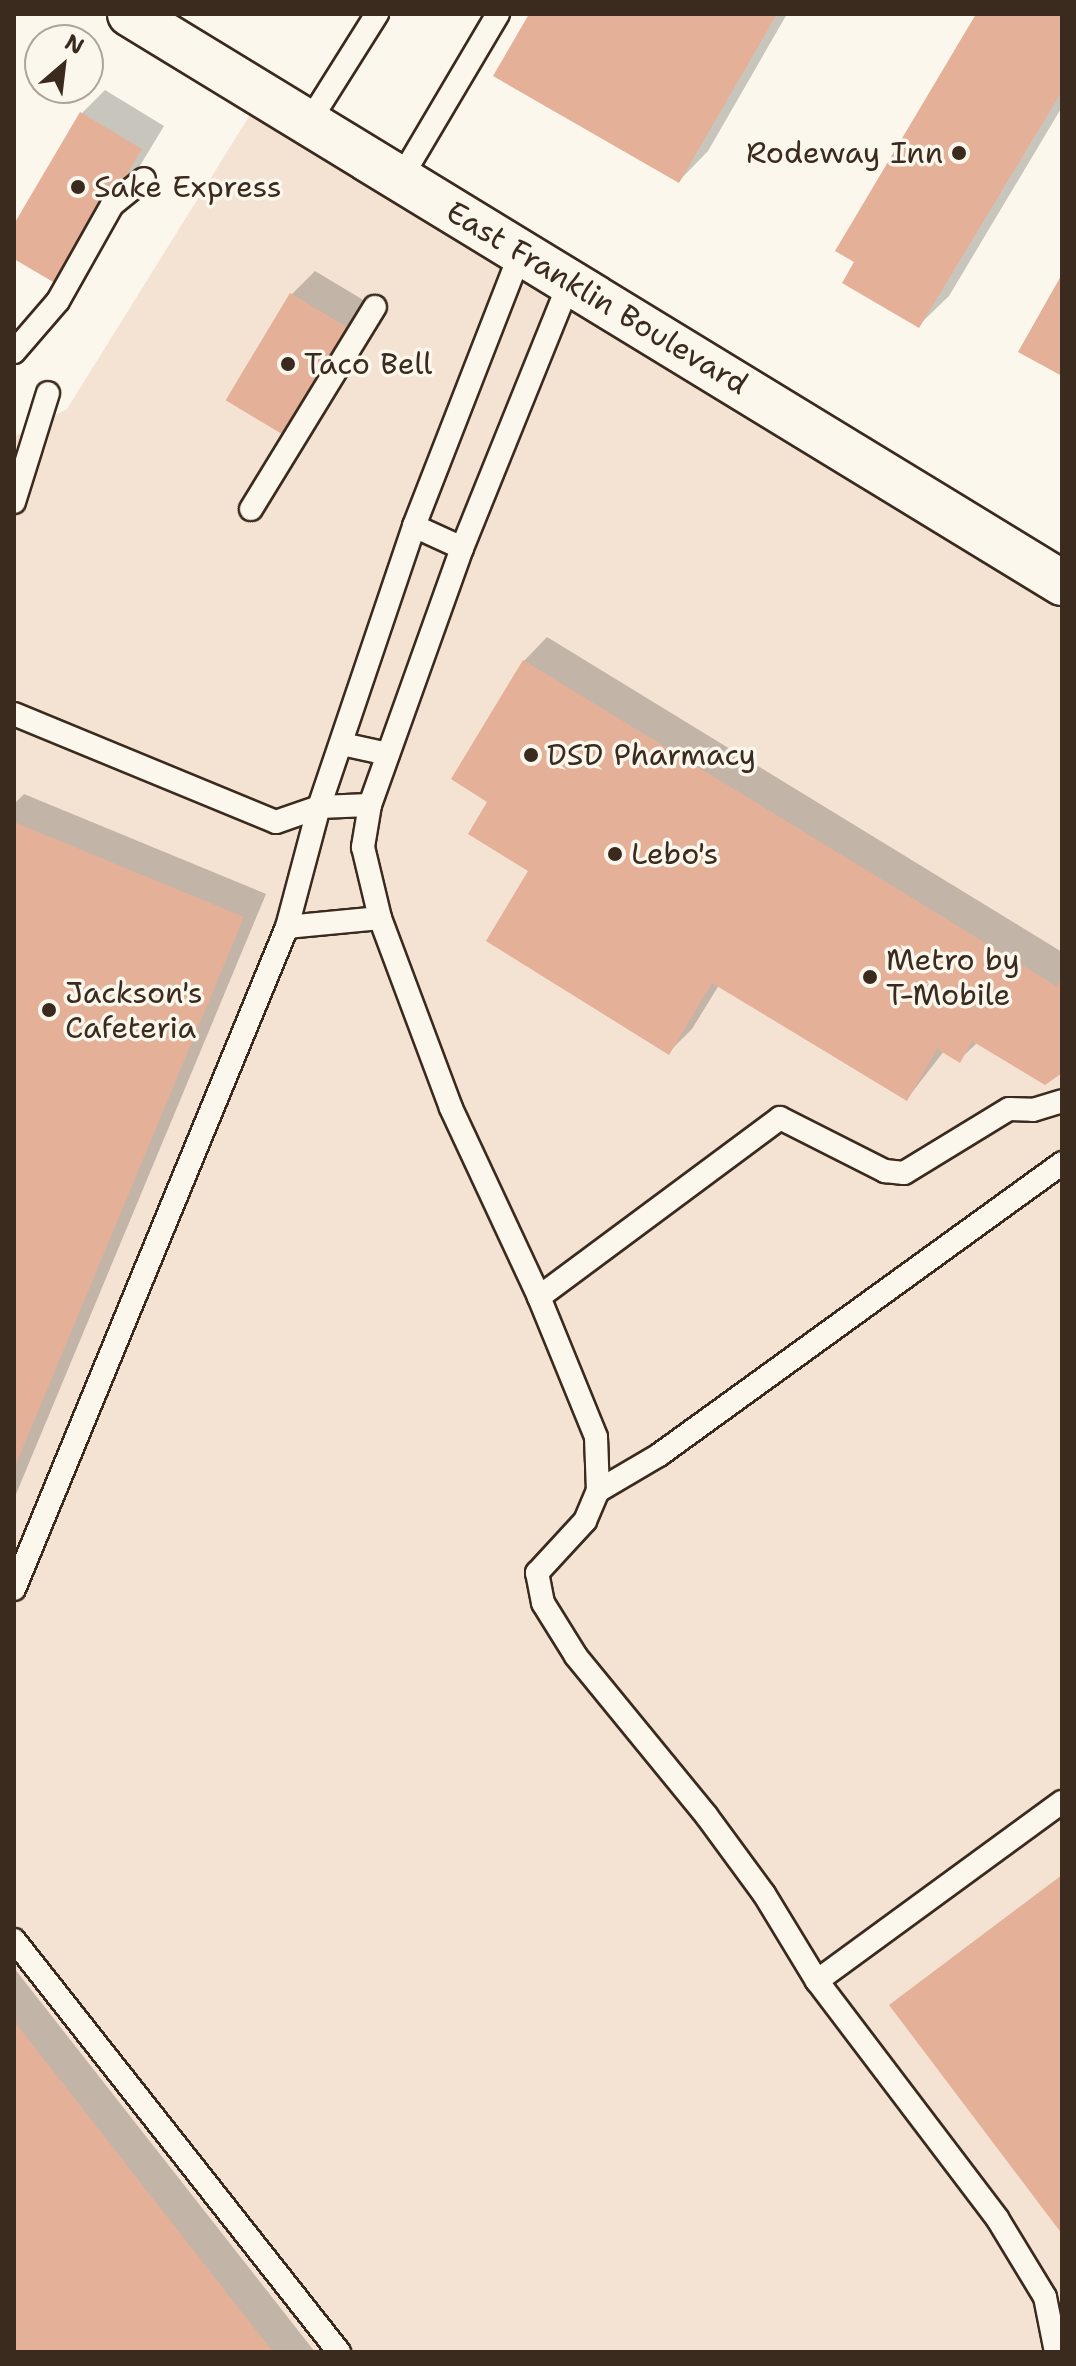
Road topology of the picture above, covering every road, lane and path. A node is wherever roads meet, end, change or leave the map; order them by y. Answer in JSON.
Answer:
{"nodes":[{"id":1,"x":130,"y":14,"type":"edge"},
{"id":2,"x":377,"y":14,"type":"edge"},
{"id":3,"x":498,"y":14,"type":"edge"},
{"id":4,"x":309,"y":122,"type":"junction"},
{"id":5,"x":401,"y":178,"type":"junction"},
{"id":6,"x":144,"y":179,"type":"dead end"},
{"id":7,"x":521,"y":251,"type":"junction"},
{"id":8,"x":570,"y":281,"type":"junction"},
{"id":9,"x":375,"y":307,"type":"dead end"},
{"id":10,"x":14,"y":352,"type":"edge"},
{"id":11,"x":48,"y":393,"type":"dead end"},
{"id":12,"x":14,"y":502,"type":"edge"},
{"id":13,"x":251,"y":509,"type":"dead end"},
{"id":14,"x":414,"y":526,"type":"junction"},
{"id":15,"x":462,"y":548,"type":"junction"},
{"id":16,"x":1062,"y":583,"type":"edge"},
{"id":17,"x":14,"y":714,"type":"edge"},
{"id":18,"x":342,"y":744,"type":"junction"},
{"id":19,"x":388,"y":754,"type":"junction"},
{"id":20,"x":370,"y":805,"type":"junction"},
{"id":21,"x":319,"y":807,"type":"junction"},
{"id":22,"x":380,"y":918,"type":"junction"},
{"id":23,"x":287,"y":927,"type":"junction"},
{"id":24,"x":1062,"y":1101,"type":"edge"},
{"id":25,"x":1062,"y":1163,"type":"edge"},
{"id":26,"x":539,"y":1297,"type":"junction"},
{"id":27,"x":598,"y":1491,"type":"junction"},
{"id":28,"x":14,"y":1589,"type":"edge"},
{"id":29,"x":1062,"y":1802,"type":"edge"},
{"id":30,"x":14,"y":1940,"type":"edge"},
{"id":31,"x":817,"y":1981,"type":"junction"},
{"id":32,"x":339,"y":2352,"type":"edge"},
{"id":33,"x":1056,"y":2352,"type":"edge"}],
"edges":[{"from":1,"to":4,"type":"main road","name":"East Franklin Boulevard"},
{"from":2,"to":4,"type":"lane"},
{"from":3,"to":5,"type":"lane"},
{"from":4,"to":5,"type":"main road","name":"East Franklin Boulevard"},
{"from":5,"to":7,"type":"main road","name":"East Franklin Boulevard"},
{"from":6,"to":10,"type":"lane"},
{"from":7,"to":8,"type":"main road","name":"East Franklin Boulevard"},
{"from":7,"to":14,"type":"lane"},
{"from":8,"to":15,"type":"lane"},
{"from":8,"to":16,"type":"main road","name":"East Franklin Boulevard"},
{"from":9,"to":13,"type":"lane"},
{"from":11,"to":12,"type":"lane"},
{"from":14,"to":15,"type":"lane"},
{"from":14,"to":18,"type":"lane"},
{"from":15,"to":19,"type":"lane"},
{"from":17,"to":21,"type":"lane"},
{"from":18,"to":19,"type":"lane"},
{"from":18,"to":21,"type":"lane"},
{"from":19,"to":20,"type":"lane"},
{"from":20,"to":21,"type":"lane"},
{"from":20,"to":22,"type":"lane"},
{"from":21,"to":23,"type":"lane"},
{"from":22,"to":23,"type":"lane"},
{"from":22,"to":26,"type":"lane"},
{"from":23,"to":28,"type":"lane"},
{"from":24,"to":26,"type":"lane"},
{"from":25,"to":27,"type":"lane"},
{"from":26,"to":27,"type":"lane"},
{"from":27,"to":31,"type":"lane"},
{"from":29,"to":31,"type":"lane"},
{"from":30,"to":32,"type":"lane"},
{"from":31,"to":33,"type":"lane"}]}
